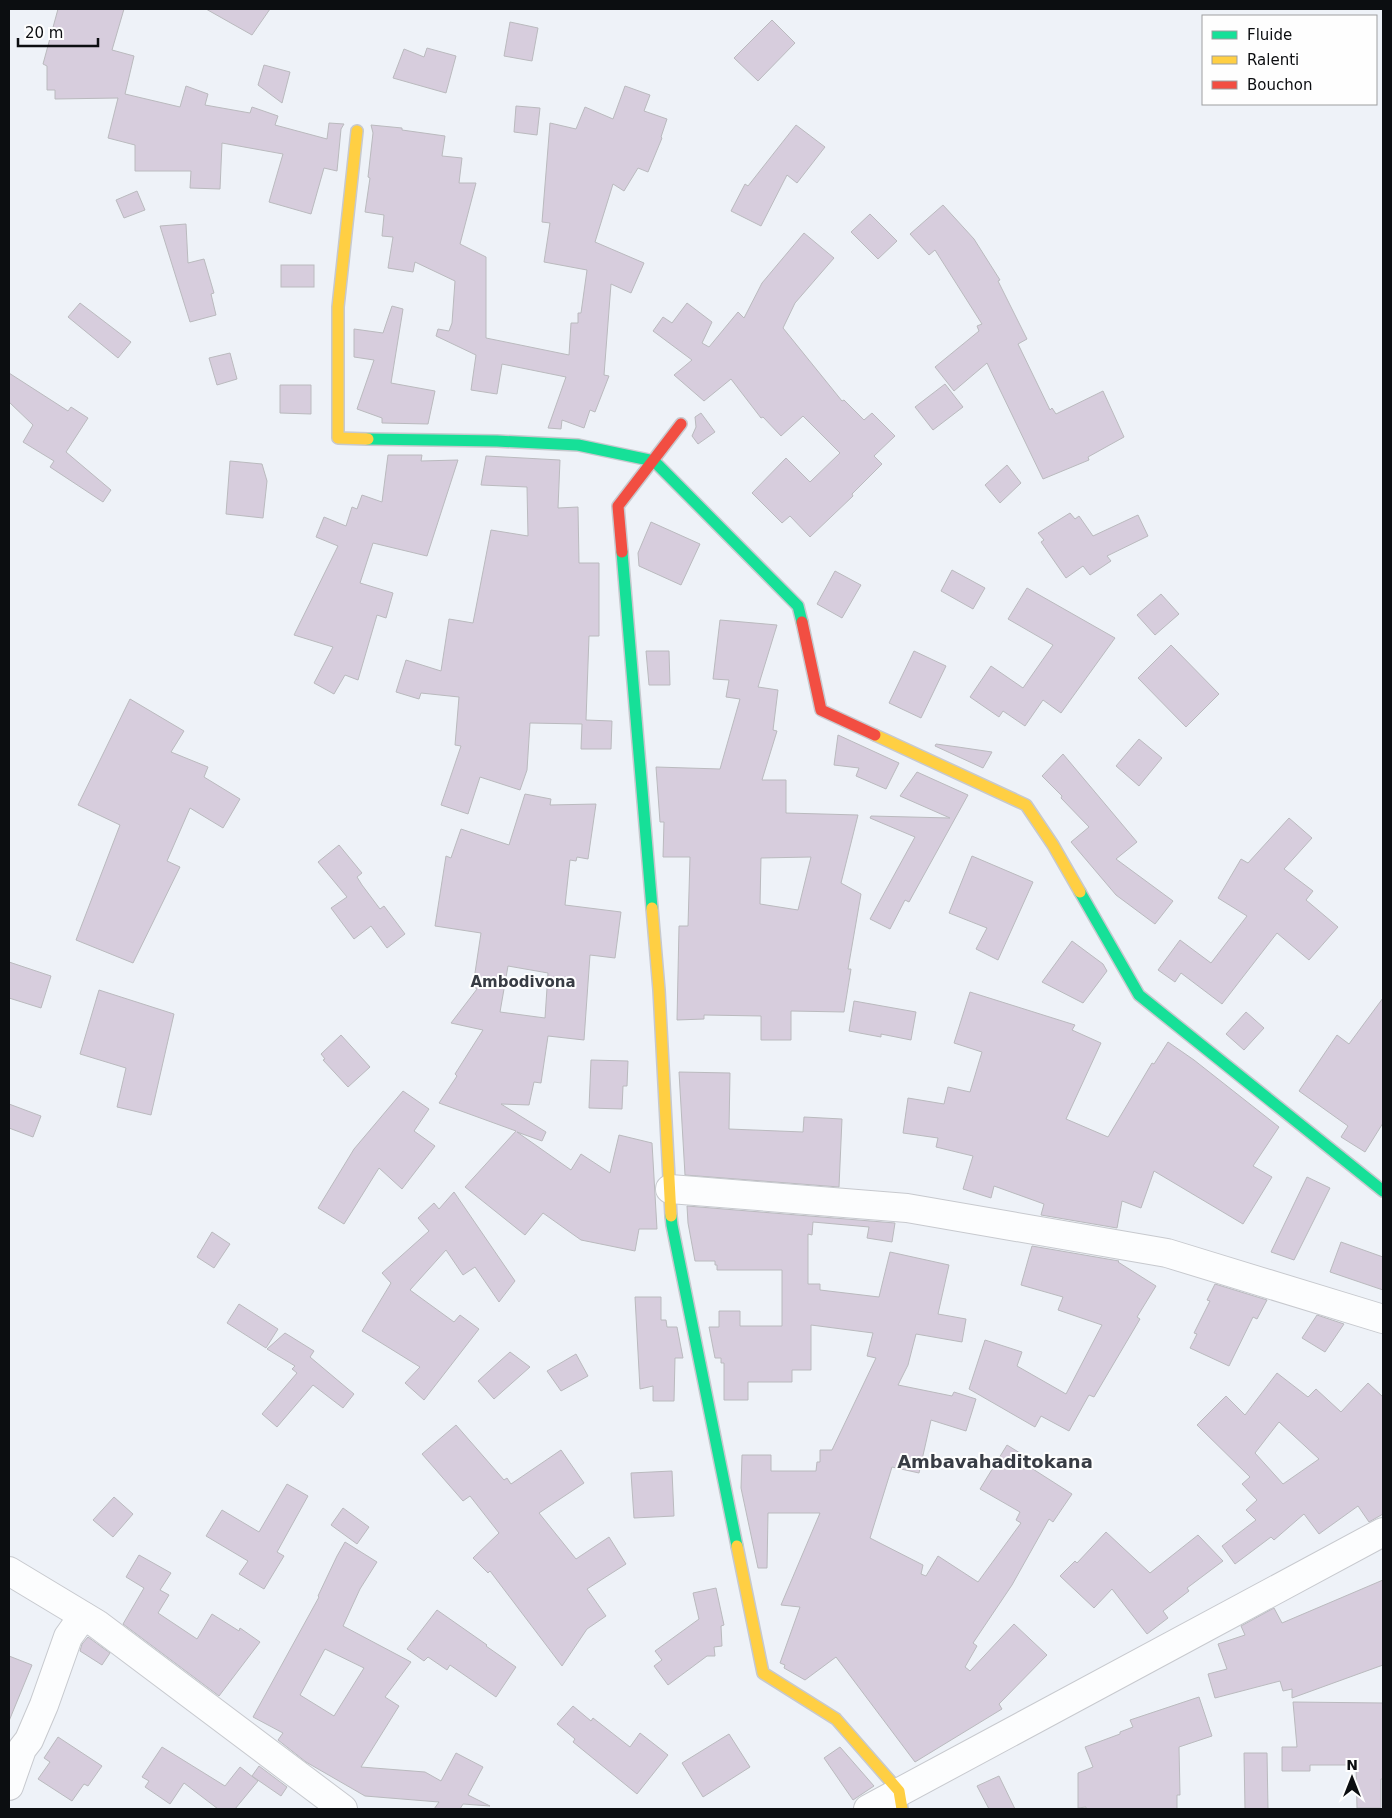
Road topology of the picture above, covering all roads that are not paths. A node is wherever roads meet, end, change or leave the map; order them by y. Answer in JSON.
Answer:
{"nodes":[{"id":1,"x":356,"y":131,"type":"dead end"},
{"id":2,"x":681,"y":424,"type":"dead end"},
{"id":3,"x":654,"y":461,"type":"junction"},
{"id":4,"x":670,"y":1189,"type":"junction"},
{"id":5,"x":1383,"y":1191,"type":"edge"},
{"id":6,"x":1383,"y":1319,"type":"edge"},
{"id":7,"x":1383,"y":1532,"type":"edge"},
{"id":8,"x":9,"y":1571,"type":"edge"},
{"id":9,"x":83,"y":1616,"type":"junction"},
{"id":10,"x":9,"y":1786,"type":"edge"},
{"id":11,"x":901,"y":1800,"type":"edge"},
{"id":12,"x":343,"y":1809,"type":"edge"},
{"id":13,"x":868,"y":1809,"type":"edge"}],
"edges":[{"from":1,"to":3,"type":"street"},
{"from":2,"to":3,"type":"street"},
{"from":3,"to":4,"type":"street"},
{"from":3,"to":5,"type":"street"},
{"from":4,"to":6,"type":"street"},
{"from":4,"to":11,"type":"street"},
{"from":7,"to":11,"type":"street"},
{"from":8,"to":9,"type":"street"},
{"from":9,"to":10,"type":"street"},
{"from":9,"to":12,"type":"street"},
{"from":11,"to":13,"type":"street"}]}
